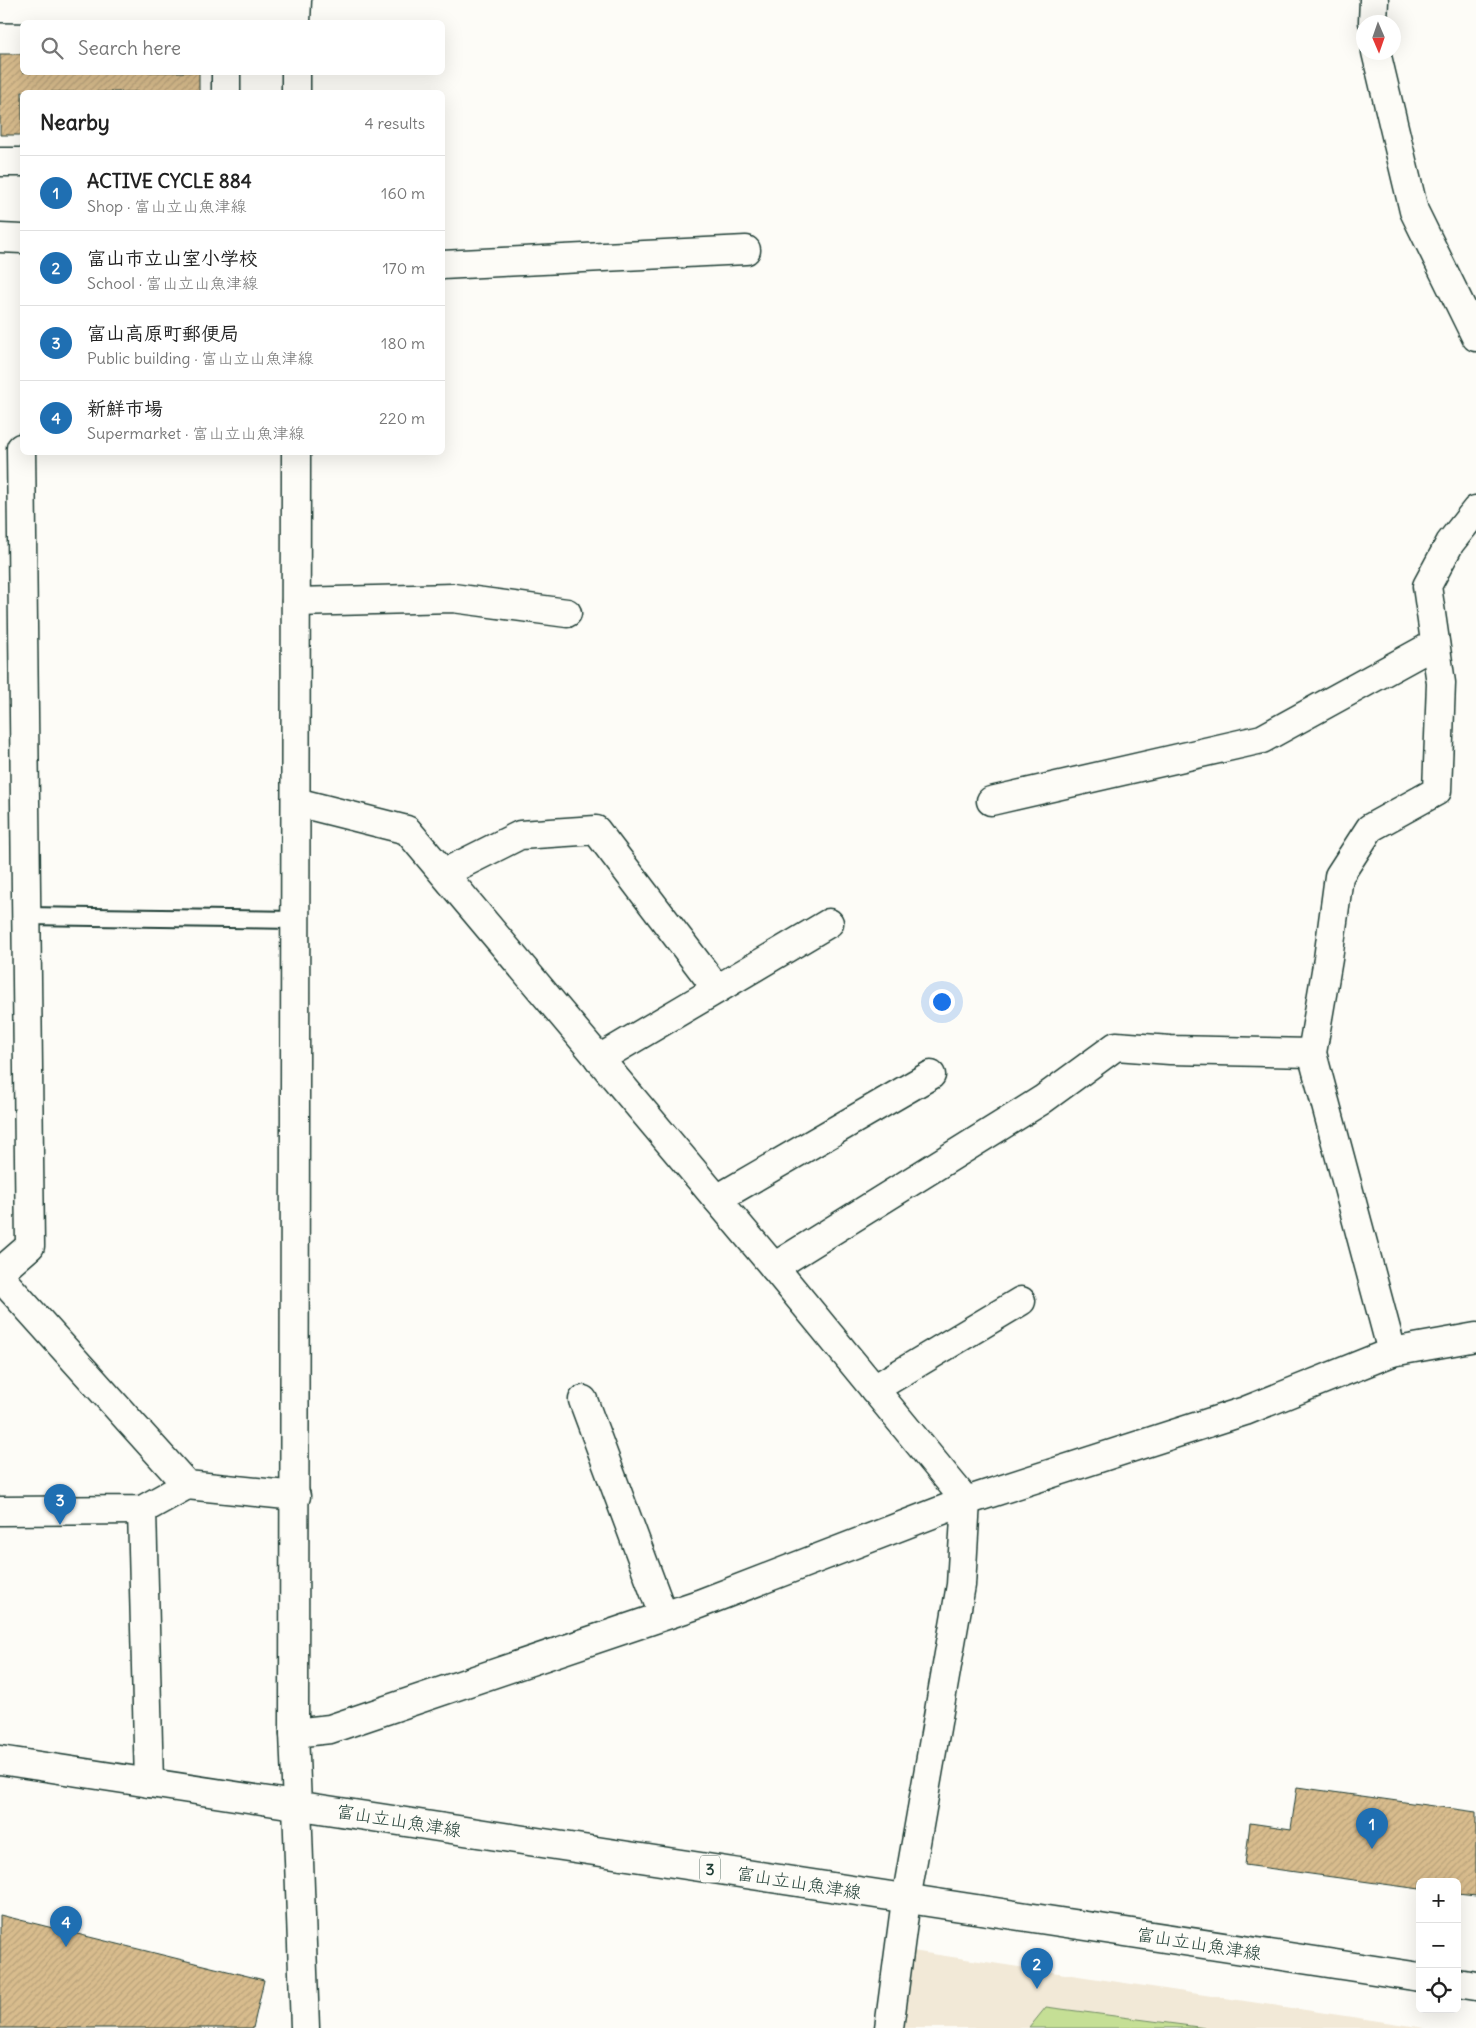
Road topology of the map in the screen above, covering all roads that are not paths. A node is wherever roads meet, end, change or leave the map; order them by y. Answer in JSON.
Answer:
{"nodes":[{"id":1,"x":1374,"y":0,"type":"edge"},
{"id":2,"x":0,"y":8,"type":"edge"},
{"id":3,"x":296,"y":10,"type":"edge"},
{"id":4,"x":224,"y":11,"type":"edge"},
{"id":5,"x":1373,"y":15,"type":"edge"},
{"id":6,"x":1378,"y":60,"type":"edge"},
{"id":7,"x":226,"y":75,"type":"edge"},
{"id":8,"x":296,"y":75,"type":"edge"},
{"id":9,"x":226,"y":90,"type":"edge"},
{"id":10,"x":296,"y":90,"type":"edge"},
{"id":11,"x":0,"y":162,"type":"edge"},
{"id":12,"x":20,"y":162,"type":"edge"},
{"id":13,"x":0,"y":238,"type":"edge"},
{"id":14,"x":20,"y":239,"type":"edge"},
{"id":15,"x":746,"y":250,"type":"dead end"},
{"id":16,"x":445,"y":265,"type":"edge"},
{"id":17,"x":1476,"y":337,"type":"edge"},
{"id":18,"x":14,"y":447,"type":"edge"},
{"id":19,"x":296,"y":455,"type":"edge"},
{"id":20,"x":0,"y":469,"type":"edge"},
{"id":21,"x":1476,"y":510,"type":"edge"},
{"id":22,"x":296,"y":602,"type":"junction"},
{"id":23,"x":567,"y":613,"type":"dead end"},
{"id":24,"x":1435,"y":644,"type":"junction"},
{"id":25,"x":991,"y":801,"type":"dead end"},
{"id":26,"x":296,"y":802,"type":"junction"},
{"id":27,"x":444,"y":873,"type":"junction"},
{"id":28,"x":26,"y":916,"type":"junction"},
{"id":29,"x":296,"y":920,"type":"junction"},
{"id":30,"x":829,"y":923,"type":"dead end"},
{"id":31,"x":717,"y":989,"type":"junction"},
{"id":32,"x":1312,"y":1053,"type":"junction"},
{"id":33,"x":599,"y":1059,"type":"junction"},
{"id":34,"x":931,"y":1075,"type":"dead end"},
{"id":35,"x":717,"y":1199,"type":"junction"},
{"id":36,"x":774,"y":1267,"type":"junction"},
{"id":37,"x":0,"y":1272,"type":"edge"},
{"id":38,"x":0,"y":1277,"type":"edge"},
{"id":39,"x":1021,"y":1301,"type":"dead end"},
{"id":40,"x":1476,"y":1337,"type":"edge"},
{"id":41,"x":1392,"y":1352,"type":"junction"},
{"id":42,"x":874,"y":1389,"type":"junction"},
{"id":43,"x":583,"y":1400,"type":"dead end"},
{"id":44,"x":187,"y":1485,"type":"junction"},
{"id":45,"x":296,"y":1496,"type":"junction"},
{"id":46,"x":966,"y":1501,"type":"junction"},
{"id":47,"x":142,"y":1510,"type":"junction"},
{"id":48,"x":0,"y":1511,"type":"edge"},
{"id":49,"x":663,"y":1615,"type":"junction"},
{"id":50,"x":294,"y":1733,"type":"junction"},
{"id":51,"x":0,"y":1760,"type":"edge"},
{"id":52,"x":149,"y":1783,"type":"junction"},
{"id":53,"x":297,"y":1805,"type":"junction"},
{"id":54,"x":906,"y":1900,"type":"junction"},
{"id":55,"x":1416,"y":1976,"type":"edge"},
{"id":56,"x":1461,"y":1984,"type":"edge"},
{"id":57,"x":1476,"y":1986,"type":"edge"},
{"id":58,"x":306,"y":2028,"type":"edge"},
{"id":59,"x":889,"y":2028,"type":"edge"}],
"edges":[{"from":1,"to":5,"type":"street"},
{"from":2,"to":4,"type":"street"},
{"from":3,"to":4,"type":"street"},
{"from":6,"to":17,"type":"street"},
{"from":7,"to":9,"type":"street"},
{"from":8,"to":10,"type":"street"},
{"from":11,"to":12,"type":"street"},
{"from":13,"to":14,"type":"street"},
{"from":15,"to":16,"type":"street"},
{"from":18,"to":20,"type":"street"},
{"from":18,"to":28,"type":"street"},
{"from":19,"to":22,"type":"street"},
{"from":21,"to":24,"type":"street"},
{"from":22,"to":23,"type":"street"},
{"from":22,"to":26,"type":"street"},
{"from":24,"to":25,"type":"street"},
{"from":24,"to":32,"type":"street"},
{"from":26,"to":27,"type":"street"},
{"from":26,"to":29,"type":"street"},
{"from":27,"to":31,"type":"street"},
{"from":27,"to":33,"type":"street"},
{"from":28,"to":29,"type":"lane"},
{"from":28,"to":37,"type":"street"},
{"from":29,"to":45,"type":"street"},
{"from":30,"to":31,"type":"street"},
{"from":31,"to":33,"type":"street"},
{"from":32,"to":36,"type":"street"},
{"from":32,"to":41,"type":"street"},
{"from":33,"to":35,"type":"street"},
{"from":34,"to":35,"type":"street"},
{"from":35,"to":36,"type":"street"},
{"from":36,"to":42,"type":"street"},
{"from":38,"to":44,"type":"street"},
{"from":39,"to":42,"type":"street"},
{"from":40,"to":41,"type":"street"},
{"from":41,"to":46,"type":"street"},
{"from":42,"to":46,"type":"street"},
{"from":43,"to":49,"type":"street"},
{"from":44,"to":45,"type":"street"},
{"from":44,"to":47,"type":"street"},
{"from":45,"to":50,"type":"street"},
{"from":46,"to":49,"type":"street"},
{"from":46,"to":54,"type":"street"},
{"from":47,"to":48,"type":"street"},
{"from":47,"to":52,"type":"street"},
{"from":49,"to":50,"type":"street"},
{"from":50,"to":53,"type":"street"},
{"from":51,"to":52,"type":"street","name":"富山立山魚津線","number":"3"},
{"from":52,"to":53,"type":"street","name":"富山立山魚津線","number":"3"},
{"from":53,"to":54,"type":"street","name":"富山立山魚津線","number":"3"},
{"from":53,"to":58,"type":"street"},
{"from":54,"to":55,"type":"street","name":"富山立山魚津線","number":"3"},
{"from":54,"to":59,"type":"street"},
{"from":56,"to":57,"type":"street"}]}
